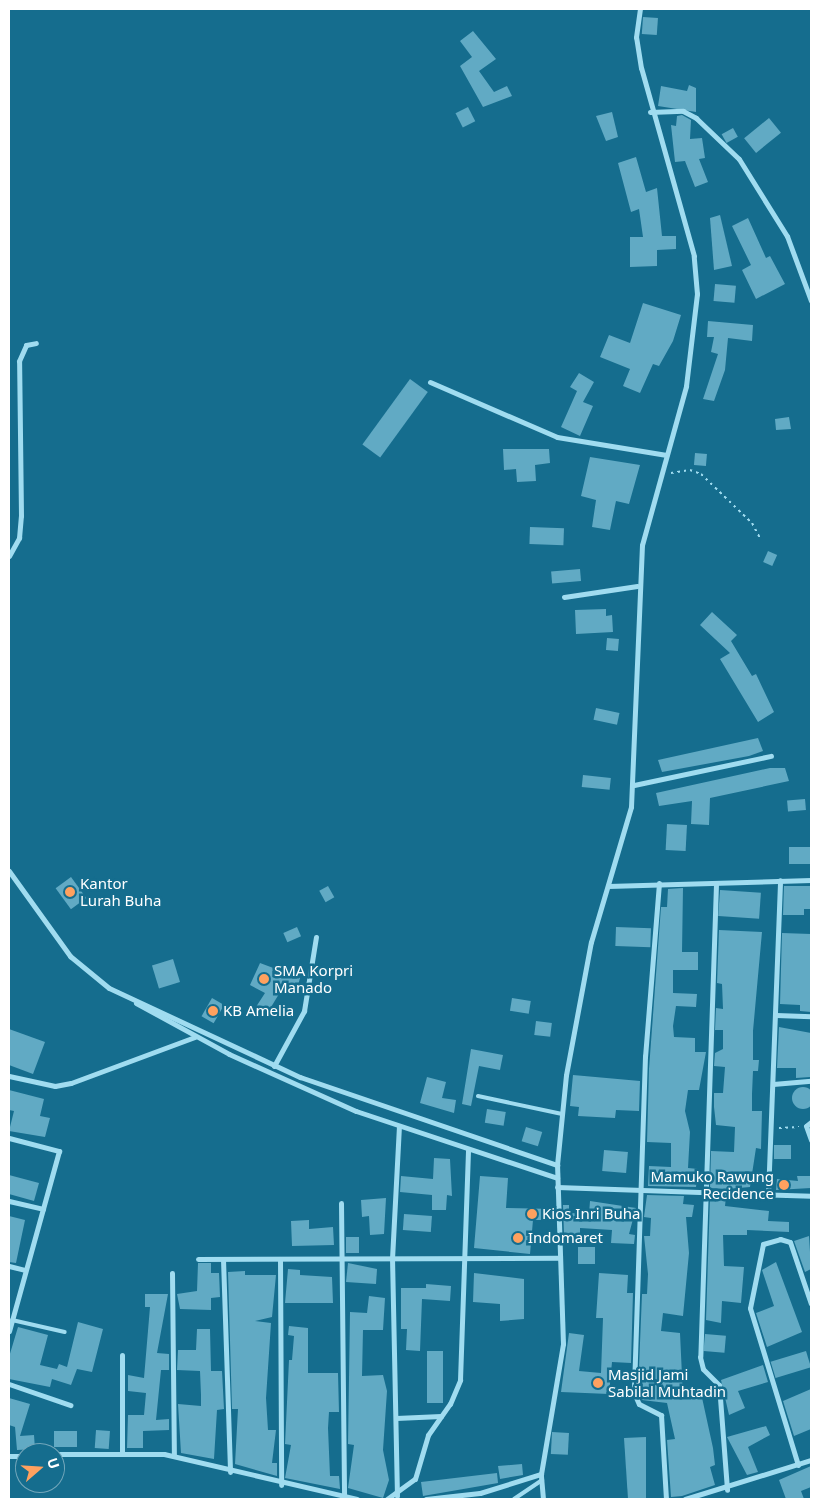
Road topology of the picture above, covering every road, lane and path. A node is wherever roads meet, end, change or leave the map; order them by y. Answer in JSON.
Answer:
{"nodes":[{"id":1,"x":638,"y":10,"type":"edge"},
{"id":2,"x":650,"y":112,"type":"junction"},
{"id":3,"x":811,"y":301,"type":"edge"},
{"id":4,"x":36,"y":343,"type":"dead end"},
{"id":5,"x":430,"y":382,"type":"dead end"},
{"id":6,"x":667,"y":455,"type":"junction"},
{"id":7,"x":661,"y":470,"type":"junction"},
{"id":8,"x":761,"y":540,"type":"dead end"},
{"id":9,"x":9,"y":556,"type":"edge"},
{"id":10,"x":637,"y":586,"type":"junction"},
{"id":11,"x":564,"y":597,"type":"dead end"},
{"id":12,"x":771,"y":756,"type":"dead end"},
{"id":13,"x":634,"y":785,"type":"junction"},
{"id":14,"x":9,"y":871,"type":"edge"},
{"id":15,"x":780,"y":880,"type":"junction"},
{"id":16,"x":811,"y":880,"type":"edge"},
{"id":17,"x":659,"y":883,"type":"junction"},
{"id":18,"x":716,"y":884,"type":"junction"},
{"id":19,"x":608,"y":886,"type":"junction"},
{"id":20,"x":316,"y":938,"type":"dead end"},
{"id":21,"x":134,"y":1002,"type":"junction"},
{"id":22,"x":776,"y":1015,"type":"junction"},
{"id":23,"x":811,"y":1016,"type":"edge"},
{"id":24,"x":196,"y":1037,"type":"junction"},
{"id":25,"x":274,"y":1066,"type":"junction"},
{"id":26,"x":9,"y":1076,"type":"edge"},
{"id":27,"x":811,"y":1081,"type":"edge"},
{"id":28,"x":773,"y":1084,"type":"junction"},
{"id":29,"x":478,"y":1096,"type":"dead end"},
{"id":30,"x":562,"y":1114,"type":"junction"},
{"id":31,"x":811,"y":1122,"type":"edge"},
{"id":32,"x":806,"y":1126,"type":"junction"},
{"id":33,"x":399,"y":1127,"type":"junction"},
{"id":34,"x":771,"y":1129,"type":"junction"},
{"id":35,"x":9,"y":1138,"type":"edge"},
{"id":36,"x":811,"y":1140,"type":"edge"},
{"id":37,"x":468,"y":1149,"type":"junction"},
{"id":38,"x":557,"y":1165,"type":"junction"},
{"id":39,"x":557,"y":1178,"type":"junction"},
{"id":40,"x":557,"y":1188,"type":"junction"},
{"id":41,"x":642,"y":1191,"type":"junction"},
{"id":42,"x":706,"y":1191,"type":"junction"},
{"id":43,"x":768,"y":1195,"type":"junction"},
{"id":44,"x":811,"y":1196,"type":"edge"},
{"id":45,"x":9,"y":1200,"type":"edge"},
{"id":46,"x":342,"y":1203,"type":"dead end"},
{"id":47,"x":43,"y":1209,"type":"junction"},
{"id":48,"x":558,"y":1258,"type":"junction"},
{"id":49,"x":198,"y":1259,"type":"dead end"},
{"id":50,"x":223,"y":1259,"type":"junction"},
{"id":51,"x":280,"y":1259,"type":"junction"},
{"id":52,"x":342,"y":1259,"type":"junction"},
{"id":53,"x":392,"y":1259,"type":"junction"},
{"id":54,"x":465,"y":1259,"type":"junction"},
{"id":55,"x":9,"y":1266,"type":"edge"},
{"id":56,"x":24,"y":1270,"type":"junction"},
{"id":57,"x":172,"y":1274,"type":"dead end"},
{"id":58,"x":811,"y":1304,"type":"edge"},
{"id":59,"x":10,"y":1326,"type":"edge"},
{"id":60,"x":65,"y":1332,"type":"dead end"},
{"id":61,"x":122,"y":1355,"type":"dead end"},
{"id":62,"x":9,"y":1384,"type":"edge"},
{"id":63,"x":70,"y":1405,"type":"dead end"},
{"id":64,"x":441,"y":1416,"type":"junction"},
{"id":65,"x":396,"y":1418,"type":"junction"},
{"id":66,"x":122,"y":1452,"type":"junction"},
{"id":67,"x":65,"y":1454,"type":"edge"},
{"id":68,"x":174,"y":1456,"type":"junction"},
{"id":69,"x":811,"y":1460,"type":"edge"},
{"id":70,"x":798,"y":1465,"type":"junction"},
{"id":71,"x":230,"y":1472,"type":"junction"},
{"id":72,"x":542,"y":1477,"type":"junction"},
{"id":73,"x":281,"y":1485,"type":"junction"},
{"id":74,"x":727,"y":1490,"type":"junction"},
{"id":75,"x":397,"y":1496,"type":"junction"},
{"id":76,"x":344,"y":1498,"type":"junction"},
{"id":77,"x":356,"y":1499,"type":"edge"},
{"id":78,"x":387,"y":1499,"type":"edge"},
{"id":79,"x":426,"y":1499,"type":"edge"},
{"id":80,"x":514,"y":1499,"type":"edge"},
{"id":81,"x":543,"y":1499,"type":"edge"},
{"id":82,"x":666,"y":1499,"type":"edge"},
{"id":83,"x":685,"y":1499,"type":"edge"}],
"edges":[{"from":1,"to":2,"type":"street"},
{"from":2,"to":3,"type":"street"},
{"from":2,"to":6,"type":"street"},
{"from":4,"to":9,"type":"street"},
{"from":5,"to":6,"type":"street"},
{"from":6,"to":7,"type":"street"},
{"from":7,"to":8,"type":"path"},
{"from":7,"to":10,"type":"street"},
{"from":10,"to":11,"type":"street"},
{"from":10,"to":13,"type":"street"},
{"from":12,"to":13,"type":"street"},
{"from":13,"to":19,"type":"street"},
{"from":14,"to":21,"type":"street"},
{"from":15,"to":16,"type":"street"},
{"from":15,"to":18,"type":"street"},
{"from":15,"to":22,"type":"street"},
{"from":17,"to":18,"type":"street"},
{"from":17,"to":19,"type":"street"},
{"from":17,"to":41,"type":"street"},
{"from":18,"to":42,"type":"street"},
{"from":19,"to":30,"type":"street"},
{"from":20,"to":25,"type":"street"},
{"from":21,"to":24,"type":"street"},
{"from":21,"to":25,"type":"street"},
{"from":22,"to":23,"type":"street"},
{"from":22,"to":28,"type":"street"},
{"from":24,"to":26,"type":"street"},
{"from":24,"to":33,"type":"street"},
{"from":25,"to":38,"type":"street"},
{"from":27,"to":28,"type":"street"},
{"from":28,"to":34,"type":"street"},
{"from":29,"to":30,"type":"lane"},
{"from":30,"to":38,"type":"street"},
{"from":31,"to":32,"type":"street"},
{"from":32,"to":34,"type":"path"},
{"from":32,"to":36,"type":"street"},
{"from":33,"to":37,"type":"street"},
{"from":33,"to":53,"type":"street"},
{"from":34,"to":43,"type":"street"},
{"from":35,"to":47,"type":"street"},
{"from":37,"to":39,"type":"street"},
{"from":37,"to":54,"type":"street"},
{"from":38,"to":39,"type":"street"},
{"from":39,"to":40,"type":"street"},
{"from":40,"to":41,"type":"street"},
{"from":40,"to":48,"type":"street"},
{"from":41,"to":42,"type":"street"},
{"from":41,"to":82,"type":"street"},
{"from":42,"to":43,"type":"street"},
{"from":42,"to":74,"type":"street"},
{"from":43,"to":44,"type":"street"},
{"from":45,"to":47,"type":"street"},
{"from":46,"to":52,"type":"street"},
{"from":47,"to":56,"type":"street"},
{"from":48,"to":54,"type":"street"},
{"from":48,"to":72,"type":"street"},
{"from":49,"to":50,"type":"street"},
{"from":50,"to":51,"type":"street"},
{"from":50,"to":71,"type":"street"},
{"from":51,"to":52,"type":"street"},
{"from":51,"to":73,"type":"street"},
{"from":52,"to":53,"type":"street"},
{"from":52,"to":76,"type":"street"},
{"from":53,"to":54,"type":"street"},
{"from":53,"to":65,"type":"street"},
{"from":54,"to":64,"type":"street"},
{"from":55,"to":56,"type":"street"},
{"from":56,"to":59,"type":"street"},
{"from":57,"to":68,"type":"street"},
{"from":58,"to":70,"type":"street"},
{"from":59,"to":60,"type":"lane"},
{"from":61,"to":66,"type":"street"},
{"from":62,"to":63,"type":"street"},
{"from":64,"to":65,"type":"street"},
{"from":64,"to":75,"type":"street"},
{"from":65,"to":75,"type":"street"},
{"from":66,"to":67,"type":"street"},
{"from":66,"to":68,"type":"street"},
{"from":68,"to":71,"type":"street"},
{"from":69,"to":70,"type":"street"},
{"from":70,"to":74,"type":"street"},
{"from":71,"to":73,"type":"street"},
{"from":72,"to":79,"type":"street"},
{"from":72,"to":80,"type":"lane"},
{"from":72,"to":81,"type":"street"},
{"from":73,"to":76,"type":"street"},
{"from":74,"to":83,"type":"street"},
{"from":75,"to":78,"type":"street"},
{"from":76,"to":77,"type":"street"}]}
